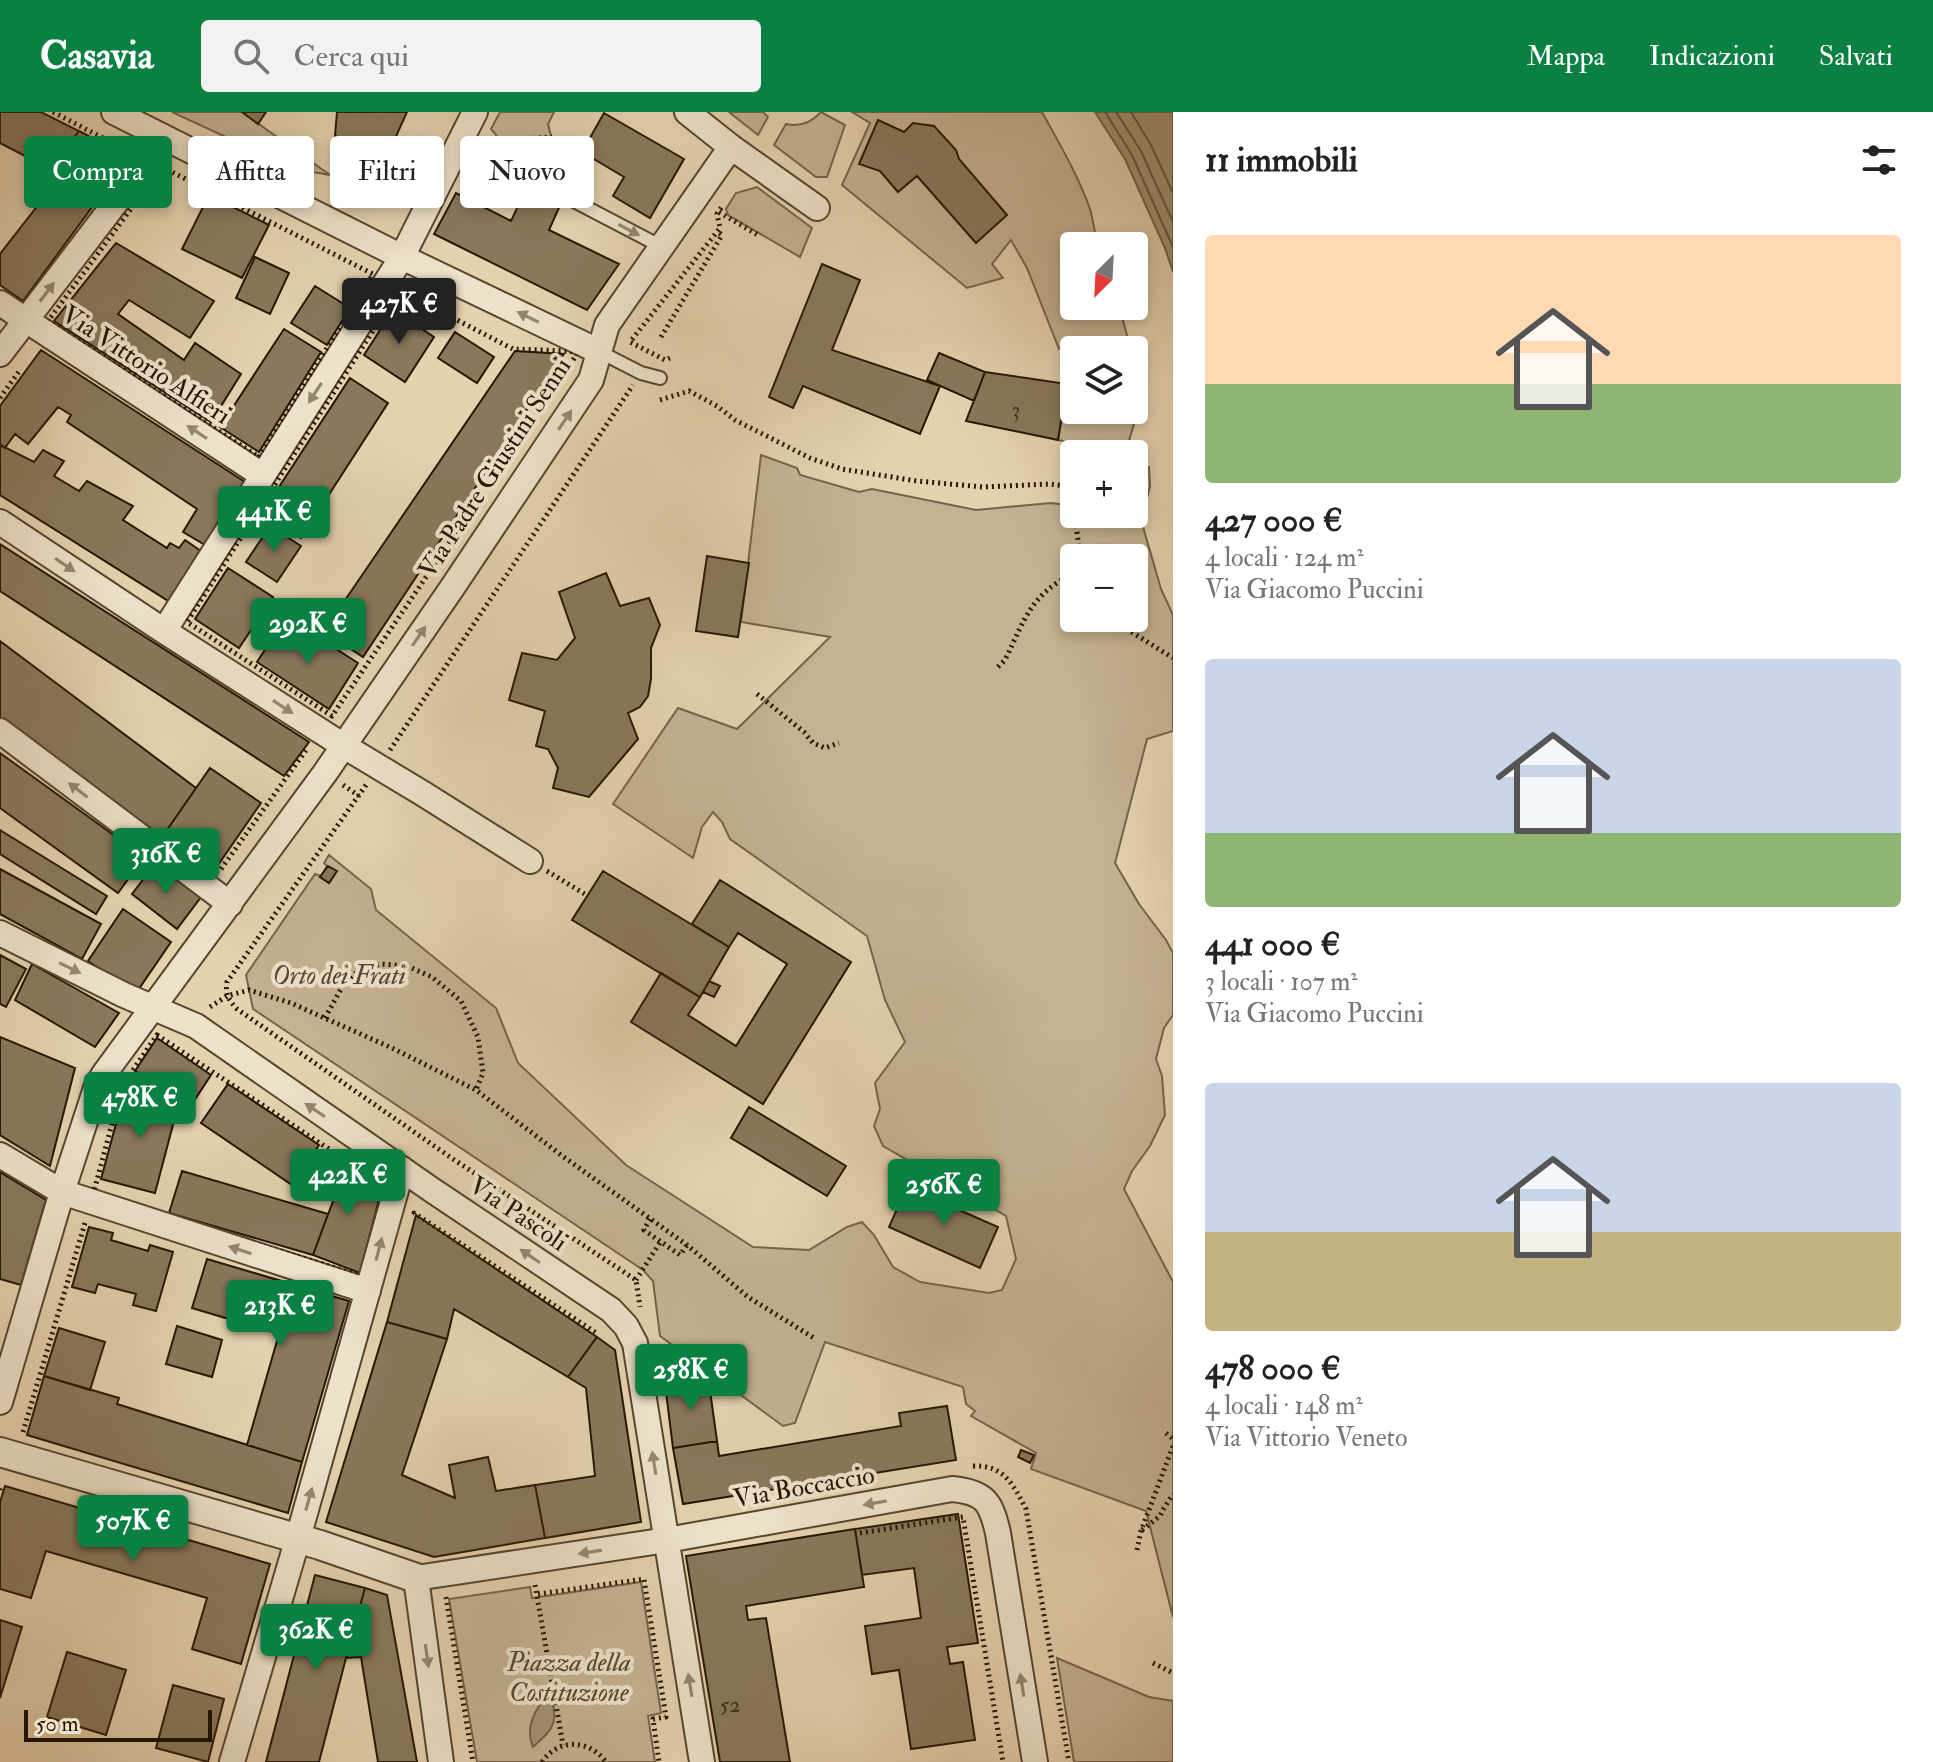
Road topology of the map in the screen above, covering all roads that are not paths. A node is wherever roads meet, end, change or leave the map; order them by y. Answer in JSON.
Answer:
{"nodes":[{"id":1,"x":114,"y":112,"type":"edge"},
{"id":2,"x":475,"y":112,"type":"edge"},
{"id":3,"x":687,"y":112,"type":"edge"},
{"id":4,"x":161,"y":136,"type":"edge"},
{"id":5,"x":464,"y":136,"type":"edge"},
{"id":6,"x":172,"y":142,"type":"edge"},
{"id":7,"x":460,"y":144,"type":"edge"},
{"id":8,"x":731,"y":147,"type":"junction"},
{"id":9,"x":111,"y":208,"type":"edge"},
{"id":10,"x":587,"y":208,"type":"edge"},
{"id":11,"x":817,"y":208,"type":"dead end"},
{"id":12,"x":662,"y":247,"type":"junction"},
{"id":13,"x":402,"y":257,"type":"junction"},
{"id":14,"x":0,"y":303,"type":"edge"},
{"id":15,"x":26,"y":319,"type":"junction"},
{"id":16,"x":598,"y":351,"type":"junction"},
{"id":17,"x":0,"y":354,"type":"edge"},
{"id":18,"x":660,"y":378,"type":"dead end"},
{"id":19,"x":260,"y":466,"type":"junction"},
{"id":20,"x":0,"y":522,"type":"edge"},
{"id":21,"x":164,"y":631,"type":"junction"},
{"id":22,"x":0,"y":731,"type":"edge"},
{"id":23,"x":344,"y":746,"type":"junction"},
{"id":24,"x":530,"y":861,"type":"road end"},
{"id":25,"x":230,"y":904,"type":"junction"},
{"id":26,"x":0,"y":933,"type":"edge"},
{"id":27,"x":178,"y":975,"type":"junction"},
{"id":28,"x":152,"y":1008,"type":"junction"},
{"id":29,"x":202,"y":1017,"type":"junction"},
{"id":30,"x":0,"y":1155,"type":"edge"},
{"id":31,"x":402,"y":1169,"type":"junction"},
{"id":32,"x":62,"y":1192,"type":"junction"},
{"id":33,"x":368,"y":1291,"type":"junction"},
{"id":34,"x":0,"y":1402,"type":"edge"},
{"id":35,"x":0,"y":1452,"type":"edge"},
{"id":36,"x":298,"y":1538,"type":"junction"},
{"id":37,"x":667,"y":1540,"type":"junction"},
{"id":38,"x":416,"y":1578,"type":"junction"},
{"id":39,"x":232,"y":1762,"type":"edge"},
{"id":40,"x":441,"y":1762,"type":"edge"},
{"id":41,"x":702,"y":1762,"type":"edge"},
{"id":42,"x":1035,"y":1762,"type":"edge"}],
"edges":[{"from":1,"to":4,"type":"street"},
{"from":2,"to":5,"type":"street"},
{"from":3,"to":8,"type":"street"},
{"from":6,"to":13,"type":"street"},
{"from":7,"to":13,"type":"street"},
{"from":8,"to":11,"type":"street"},
{"from":8,"to":12,"type":"street","name":"Via Padre Giustini Senni"},
{"from":15,"to":9,"type":"street","one_way":true},
{"from":10,"to":12,"type":"lane","one_way":true},
{"from":12,"to":16,"type":"street","name":"Via Padre Giustini Senni"},
{"from":16,"to":13,"type":"street","one_way":true},
{"from":13,"to":19,"type":"street","one_way":true},
{"from":14,"to":15,"type":"street","name":"Via Vittorio Alfieri"},
{"from":15,"to":17,"type":"street"},
{"from":19,"to":15,"type":"street","name":"Via Vittorio Alfieri","one_way":true},
{"from":16,"to":18,"type":"lane"},
{"from":23,"to":16,"type":"street","name":"Via Padre Giustini Senni","one_way":true},
{"from":19,"to":21,"type":"street"},
{"from":20,"to":21,"type":"street","one_way":true},
{"from":21,"to":23,"type":"street","one_way":true},
{"from":25,"to":22,"type":"street","one_way":true},
{"from":23,"to":24,"type":"street"},
{"from":23,"to":25,"type":"street","name":"Via Padre Giustini Senni"},
{"from":25,"to":27,"type":"street","name":"Via Padre Giustini Senni"},
{"from":26,"to":28,"type":"street","name":"Via Pascoli","one_way":true},
{"from":27,"to":28,"type":"street","name":"Via Padre Giustini Senni"},
{"from":27,"to":29,"type":"street"},
{"from":28,"to":29,"type":"street","name":"Via Pascoli"},
{"from":28,"to":32,"type":"street","name":"Via Padre Giustini Senni"},
{"from":31,"to":29,"type":"street","name":"Via Pascoli","one_way":true},
{"from":30,"to":32,"type":"street"},
{"from":33,"to":31,"type":"street","one_way":true},
{"from":37,"to":31,"type":"street","name":"Via Pascoli","one_way":true},
{"from":33,"to":32,"type":"street","one_way":true},
{"from":32,"to":34,"type":"street","name":"Via Padre Giustini Senni"},
{"from":36,"to":33,"type":"street","one_way":true},
{"from":35,"to":36,"type":"street"},
{"from":36,"to":38,"type":"street"},
{"from":36,"to":39,"type":"street"},
{"from":37,"to":38,"type":"street","one_way":true},
{"from":41,"to":37,"type":"street","one_way":true},
{"from":42,"to":37,"type":"street","name":"Via Boccaccio","one_way":true},
{"from":38,"to":40,"type":"street","one_way":true}]}
